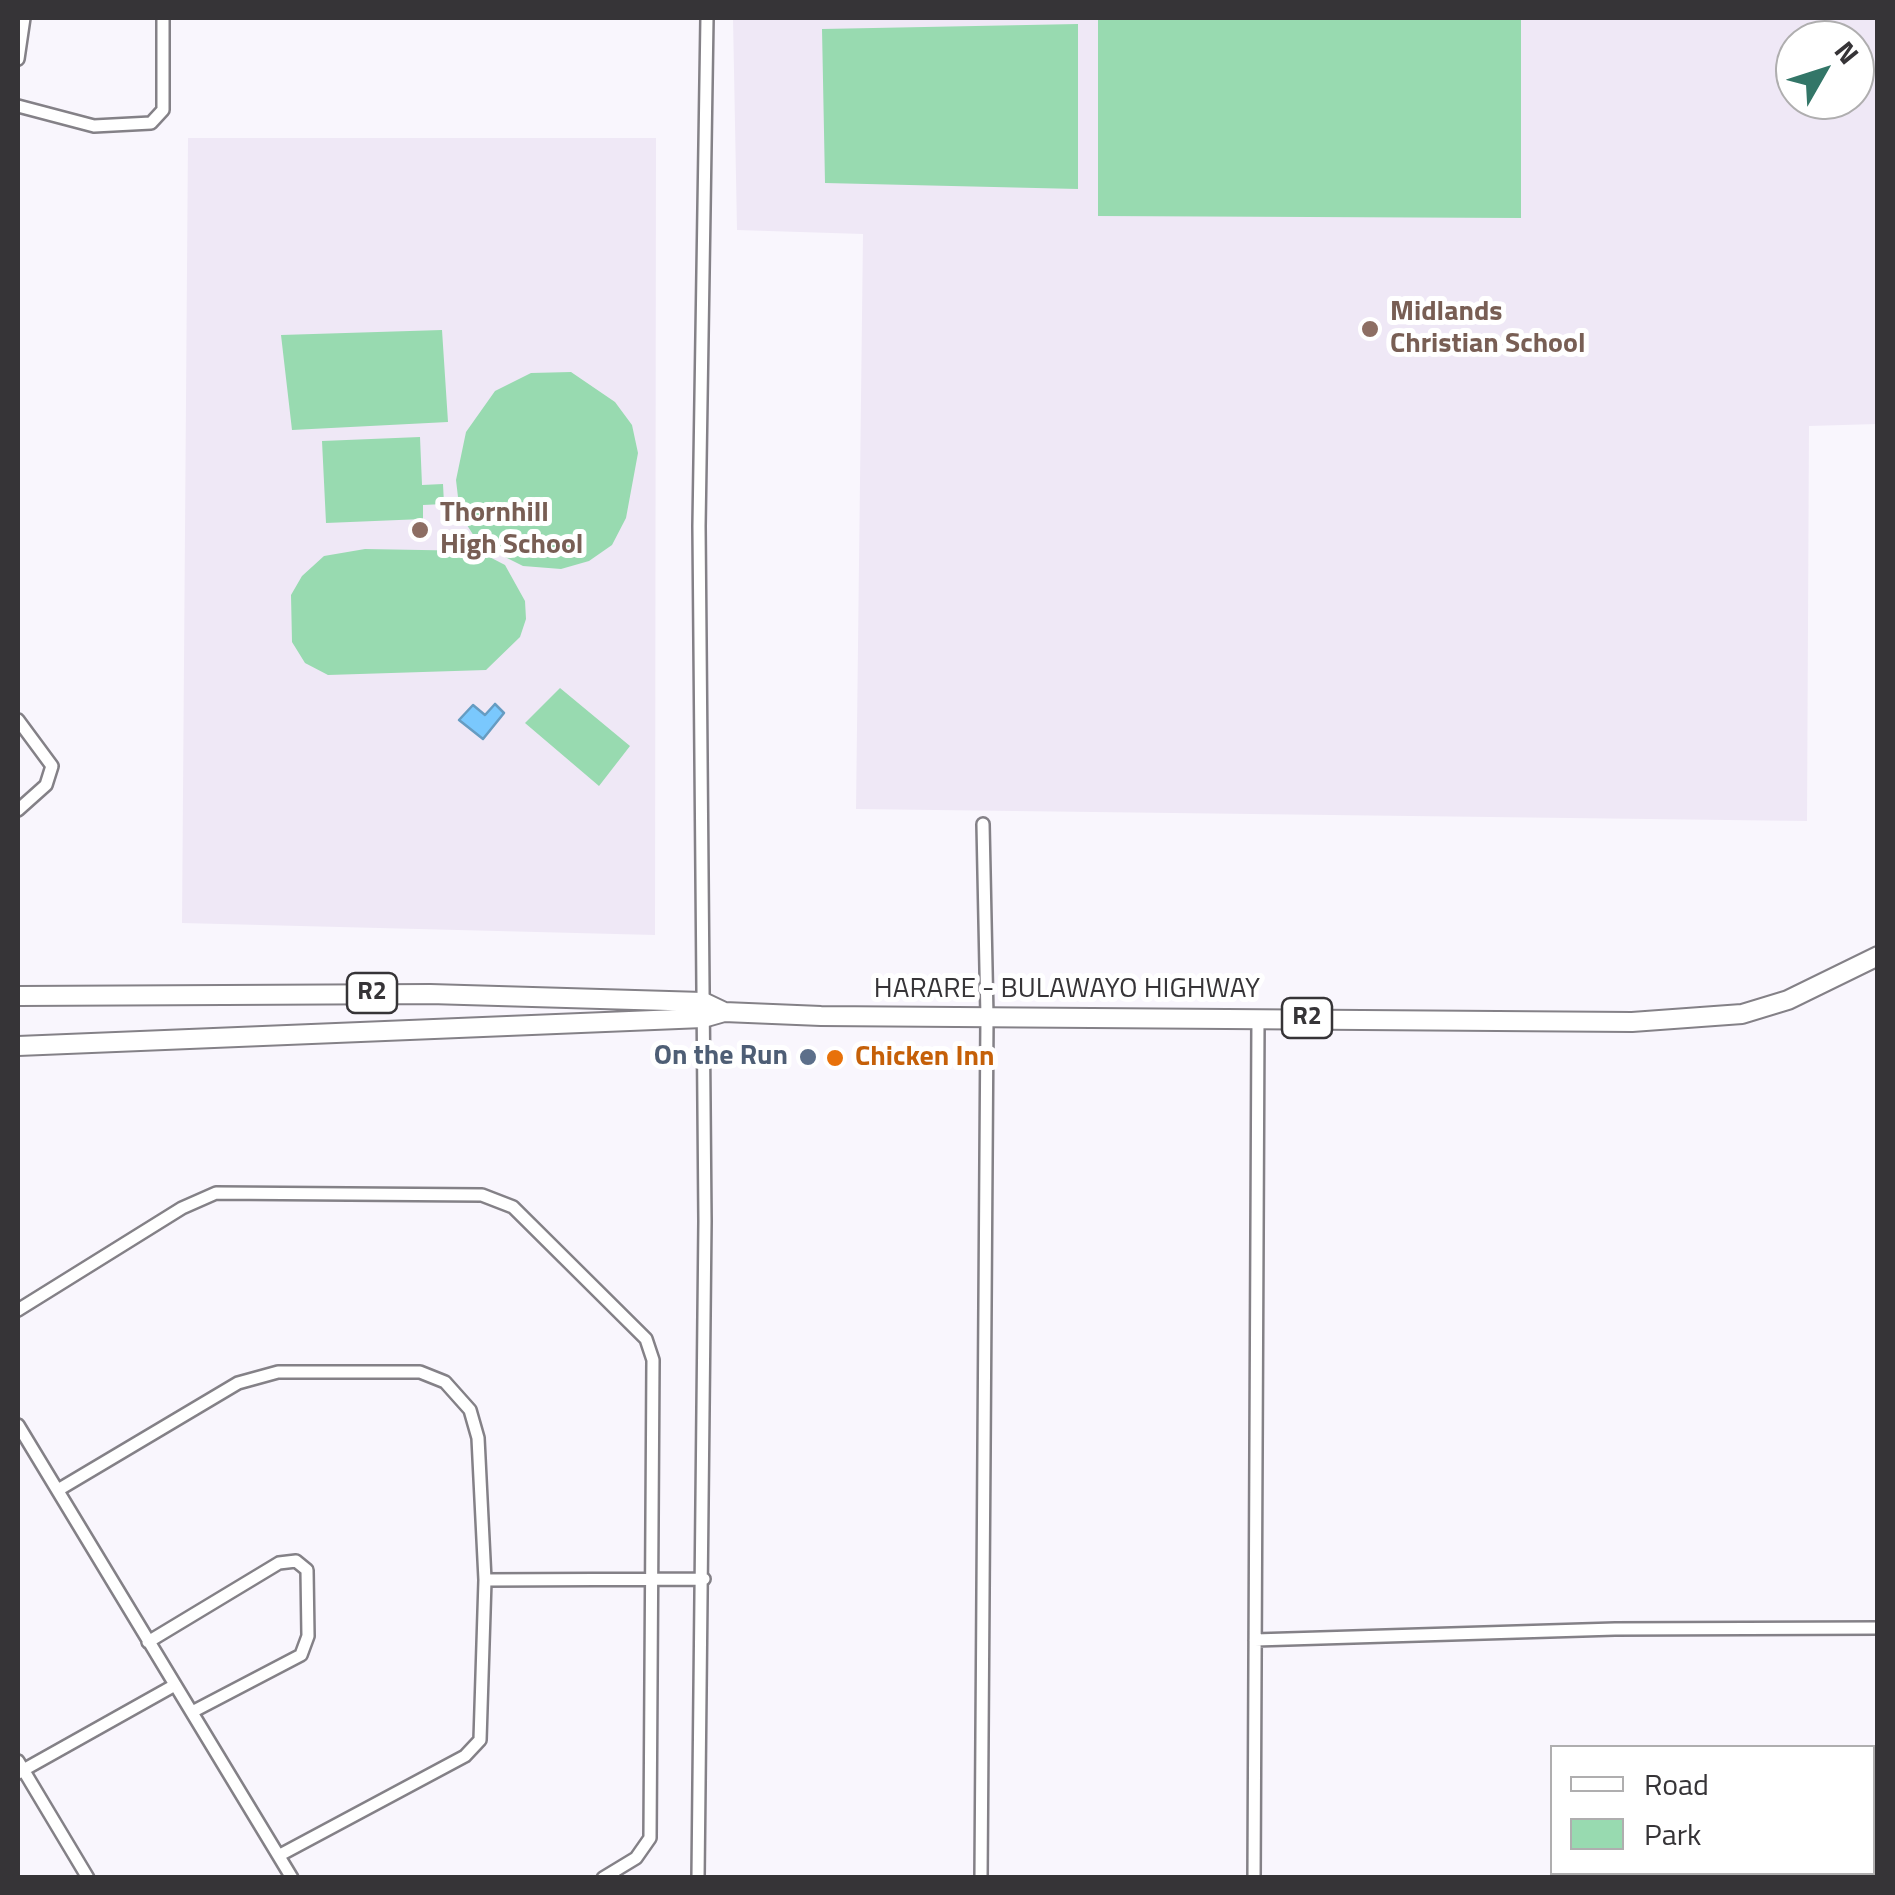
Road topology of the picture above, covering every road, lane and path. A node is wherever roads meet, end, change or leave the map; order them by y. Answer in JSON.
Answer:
{"nodes":[{"id":1,"x":24,"y":18,"type":"edge"},
{"id":2,"x":163,"y":18,"type":"edge"},
{"id":3,"x":707,"y":19,"type":"edge"},
{"id":4,"x":18,"y":59,"type":"edge"},
{"id":5,"x":18,"y":106,"type":"edge"},
{"id":6,"x":18,"y":720,"type":"edge"},
{"id":7,"x":18,"y":810,"type":"edge"},
{"id":8,"x":983,"y":824,"type":"dead end"},
{"id":9,"x":1878,"y":956,"type":"edge"},
{"id":10,"x":18,"y":996,"type":"edge"},
{"id":11,"x":702,"y":1010,"type":"junction"},
{"id":12,"x":987,"y":1017,"type":"junction"},
{"id":13,"x":1258,"y":1018,"type":"junction"},
{"id":14,"x":18,"y":1033,"type":"edge"},
{"id":15,"x":18,"y":1046,"type":"edge"},
{"id":16,"x":18,"y":1310,"type":"edge"},
{"id":17,"x":18,"y":1425,"type":"edge"},
{"id":18,"x":58,"y":1490,"type":"junction"},
{"id":19,"x":704,"y":1579,"type":"junction"},
{"id":20,"x":485,"y":1580,"type":"junction"},
{"id":21,"x":650,"y":1580,"type":"junction"},
{"id":22,"x":1878,"y":1628,"type":"edge"},
{"id":23,"x":1255,"y":1640,"type":"junction"},
{"id":24,"x":148,"y":1642,"type":"junction"},
{"id":25,"x":175,"y":1685,"type":"junction"},
{"id":26,"x":192,"y":1712,"type":"junction"},
{"id":27,"x":19,"y":1768,"type":"edge"},
{"id":28,"x":280,"y":1854,"type":"junction"},
{"id":29,"x":88,"y":1878,"type":"edge"},
{"id":30,"x":292,"y":1878,"type":"edge"},
{"id":31,"x":603,"y":1878,"type":"edge"},
{"id":32,"x":698,"y":1878,"type":"edge"},
{"id":33,"x":981,"y":1878,"type":"edge"},
{"id":34,"x":1254,"y":1878,"type":"edge"}],
"edges":[{"from":1,"to":4,"type":"street"},
{"from":2,"to":5,"type":"street"},
{"from":3,"to":11,"type":"street"},
{"from":6,"to":7,"type":"street"},
{"from":8,"to":12,"type":"street"},
{"from":9,"to":13,"type":"highway","name":"HARARE - BULAWAYO HIGHWAY","number":"R2"},
{"from":10,"to":11,"type":"highway","name":"HARARE - BULAWAYO HIGHWAY","number":"R2"},
{"from":11,"to":12,"type":"highway","name":"HARARE - BULAWAYO HIGHWAY","number":"R2"},
{"from":11,"to":15,"type":"highway","name":"HARARE - BULAWAYO HIGHWAY","number":"R2"},
{"from":11,"to":19,"type":"street"},
{"from":12,"to":13,"type":"highway","name":"HARARE - BULAWAYO HIGHWAY","number":"R2"},
{"from":12,"to":33,"type":"street"},
{"from":13,"to":23,"type":"street"},
{"from":14,"to":15,"type":"street"},
{"from":16,"to":21,"type":"street"},
{"from":17,"to":18,"type":"street"},
{"from":18,"to":20,"type":"street"},
{"from":18,"to":24,"type":"street"},
{"from":19,"to":21,"type":"street"},
{"from":19,"to":32,"type":"street"},
{"from":20,"to":21,"type":"street"},
{"from":20,"to":28,"type":"street"},
{"from":21,"to":31,"type":"street"},
{"from":22,"to":23,"type":"street"},
{"from":23,"to":34,"type":"street"},
{"from":24,"to":25,"type":"street"},
{"from":24,"to":26,"type":"street"},
{"from":25,"to":26,"type":"street"},
{"from":25,"to":27,"type":"street"},
{"from":26,"to":28,"type":"street"},
{"from":27,"to":29,"type":"street"},
{"from":28,"to":30,"type":"street"}]}
